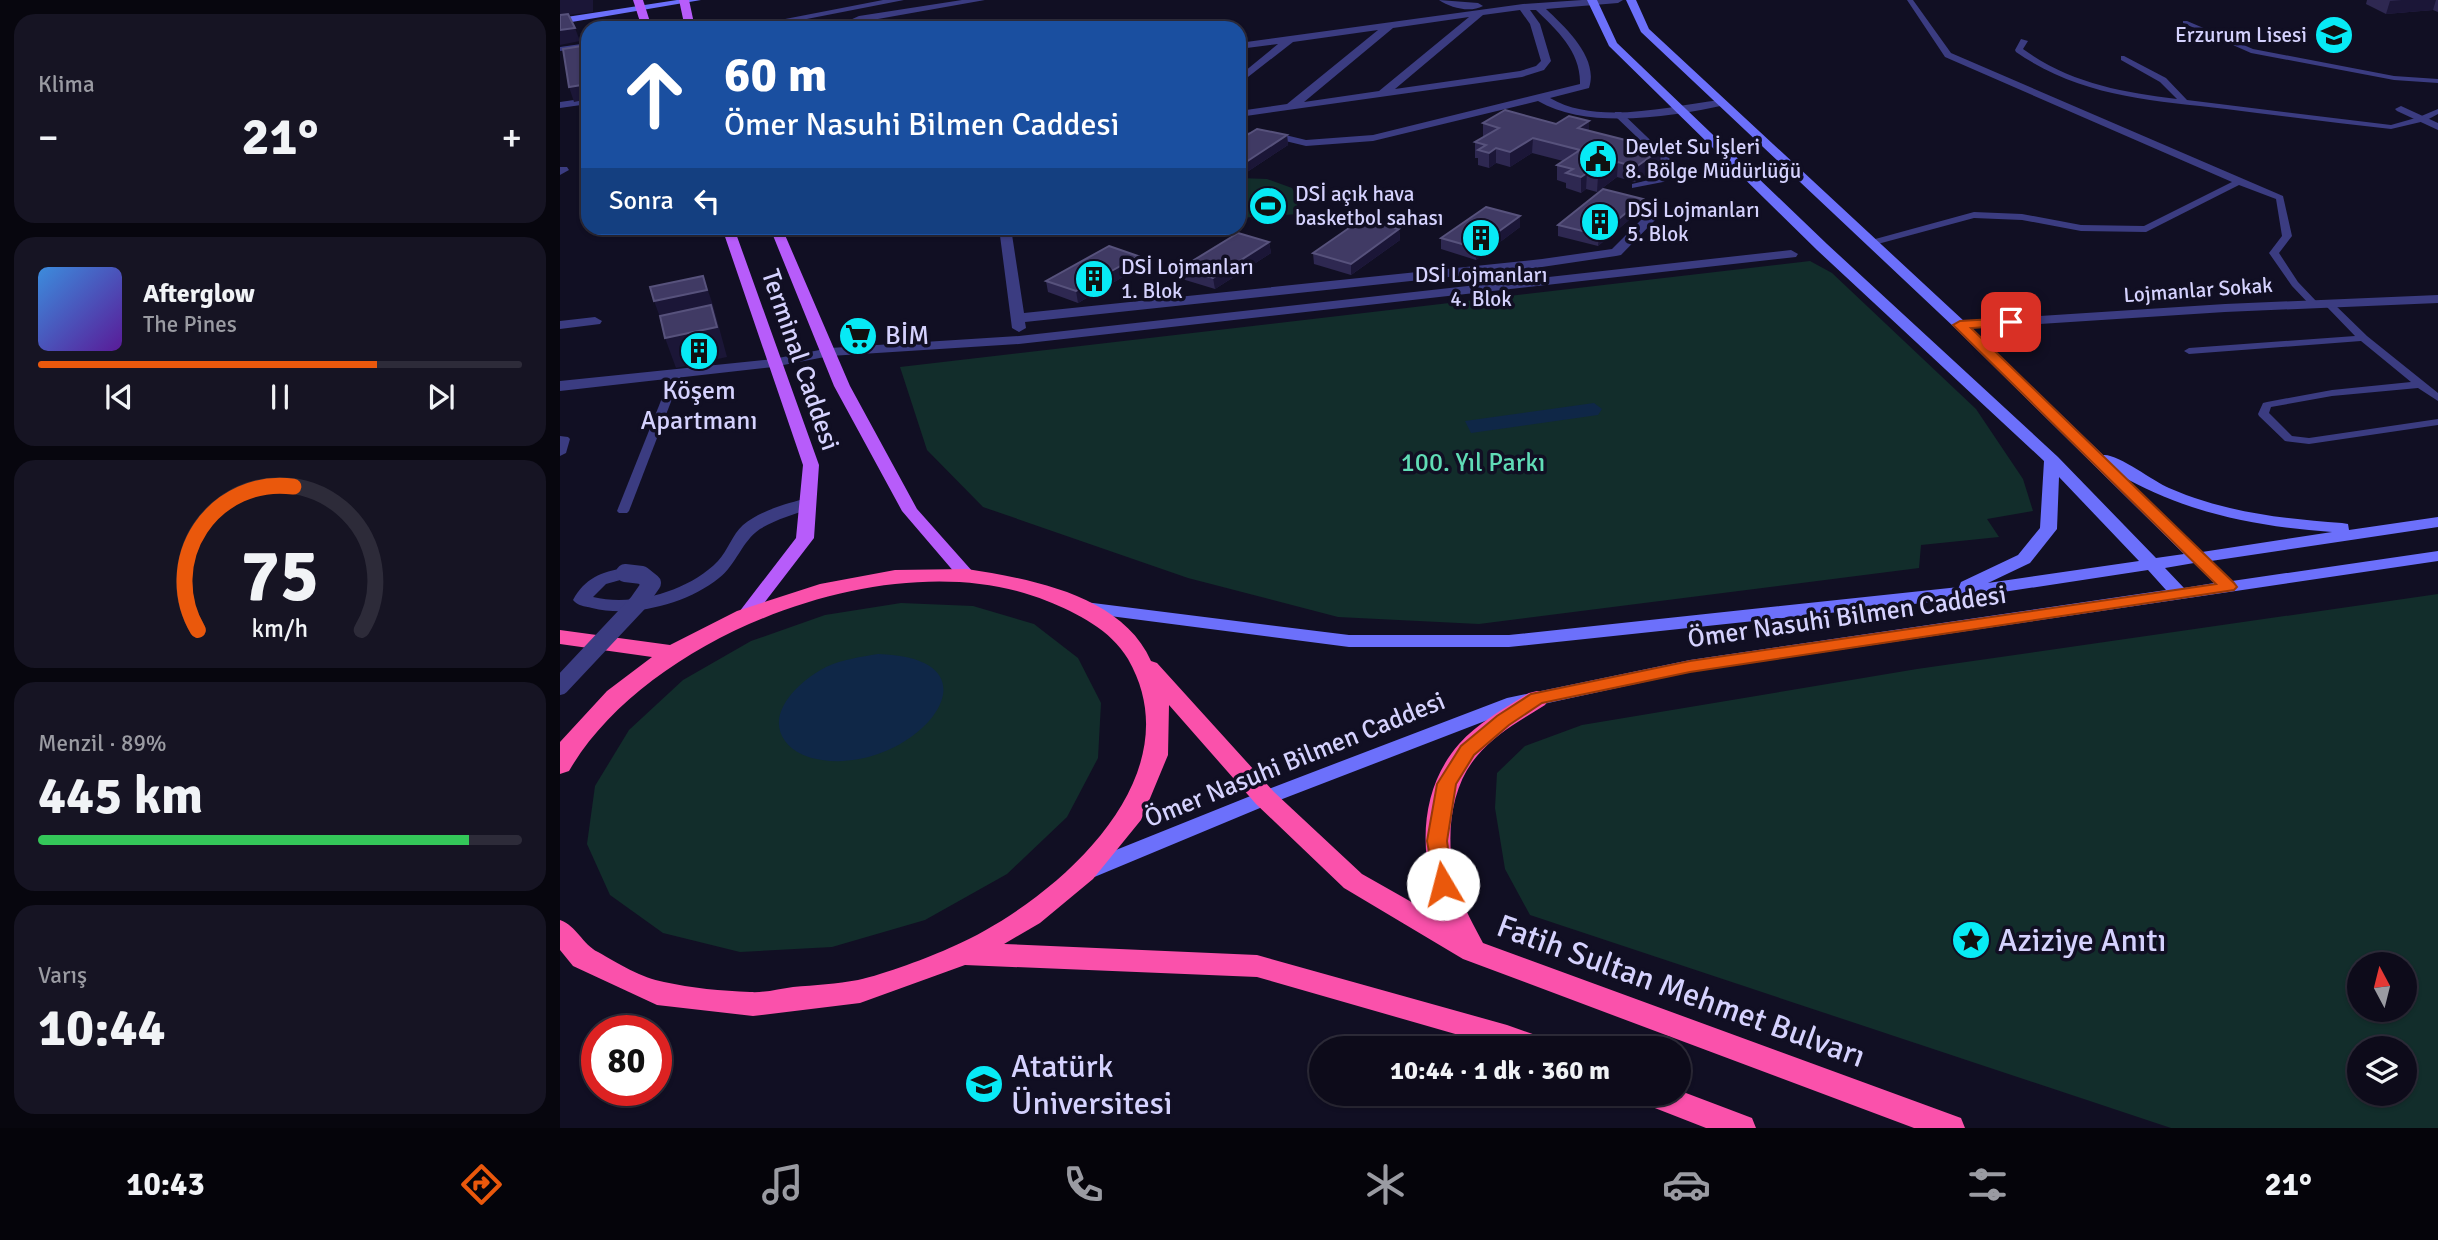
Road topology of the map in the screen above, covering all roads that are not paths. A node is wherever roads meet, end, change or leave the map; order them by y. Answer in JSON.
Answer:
{"nodes":[{"id":1,"x":696,"y":0,"type":"edge"},
{"id":2,"x":899,"y":0,"type":"edge"},
{"id":3,"x":980,"y":0,"type":"edge"},
{"id":4,"x":1444,"y":0,"type":"edge"},
{"id":5,"x":1618,"y":0,"type":"edge"},
{"id":6,"x":1631,"y":0,"type":"edge"},
{"id":7,"x":1910,"y":0,"type":"edge"},
{"id":8,"x":684,"y":1,"type":"edge"},
{"id":9,"x":1592,"y":1,"type":"edge"},
{"id":10,"x":1567,"y":2,"type":"edge"},
{"id":11,"x":639,"y":5,"type":"edge"},
{"id":12,"x":1538,"y":6,"type":"junction"},
{"id":13,"x":1523,"y":7,"type":"junction"},
{"id":14,"x":1479,"y":14,"type":"junction"},
{"id":15,"x":688,"y":21,"type":"edge"},
{"id":16,"x":783,"y":21,"type":"edge"},
{"id":17,"x":854,"y":21,"type":"edge"},
{"id":18,"x":560,"y":22,"type":"edge"},
{"id":19,"x":2185,"y":22,"type":"dead end"},
{"id":20,"x":1390,"y":26,"type":"junction"},
{"id":21,"x":1289,"y":40,"type":"junction"},
{"id":22,"x":2024,"y":41,"type":"dead end"},
{"id":23,"x":1246,"y":45,"type":"edge"},
{"id":24,"x":581,"y":46,"type":"edge"},
{"id":25,"x":560,"y":49,"type":"edge"},
{"id":26,"x":2124,"y":58,"type":"dead end"},
{"id":27,"x":1246,"y":75,"type":"edge"},
{"id":28,"x":2438,"y":81,"type":"edge"},
{"id":29,"x":1381,"y":95,"type":"junction"},
{"id":30,"x":1540,"y":97,"type":"junction"},
{"id":31,"x":2184,"y":101,"type":"junction"},
{"id":32,"x":581,"y":102,"type":"edge"},
{"id":33,"x":1721,"y":103,"type":"junction"},
{"id":34,"x":560,"y":105,"type":"edge"},
{"id":35,"x":1289,"y":108,"type":"junction"},
{"id":36,"x":1677,"y":108,"type":"junction"},
{"id":37,"x":2401,"y":109,"type":"dead end"},
{"id":38,"x":2438,"y":111,"type":"edge"},
{"id":39,"x":1246,"y":113,"type":"edge"},
{"id":40,"x":1618,"y":114,"type":"junction"},
{"id":41,"x":2422,"y":119,"type":"junction"},
{"id":42,"x":2438,"y":127,"type":"edge"},
{"id":43,"x":1246,"y":136,"type":"edge"},
{"id":44,"x":2239,"y":182,"type":"junction"},
{"id":45,"x":1635,"y":186,"type":"edge"},
{"id":46,"x":1653,"y":215,"type":"dead end"},
{"id":47,"x":730,"y":235,"type":"edge"},
{"id":48,"x":779,"y":235,"type":"edge"},
{"id":49,"x":1006,"y":235,"type":"edge"},
{"id":50,"x":1871,"y":243,"type":"junction"},
{"id":51,"x":1791,"y":254,"type":"dead end"},
{"id":52,"x":2438,"y":299,"type":"edge"},
{"id":53,"x":2321,"y":304,"type":"junction"},
{"id":54,"x":1019,"y":318,"type":"junction"},
{"id":55,"x":595,"y":321,"type":"dead end"},
{"id":56,"x":560,"y":325,"type":"edge"},
{"id":57,"x":1960,"y":325,"type":"junction"},
{"id":58,"x":2363,"y":338,"type":"junction"},
{"id":59,"x":1019,"y":340,"type":"junction"},
{"id":60,"x":2189,"y":351,"type":"dead end"},
{"id":61,"x":830,"y":352,"type":"junction"},
{"id":62,"x":773,"y":363,"type":"junction"},
{"id":63,"x":677,"y":373,"type":"junction"},
{"id":64,"x":2422,"y":384,"type":"junction"},
{"id":65,"x":560,"y":386,"type":"edge"},
{"id":66,"x":2438,"y":398,"type":"edge"},
{"id":67,"x":2438,"y":422,"type":"edge"},
{"id":68,"x":2067,"y":430,"type":"junction"},
{"id":69,"x":560,"y":439,"type":"edge"},
{"id":70,"x":560,"y":453,"type":"edge"},
{"id":71,"x":2052,"y":460,"type":"junction"},
{"id":72,"x":808,"y":503,"type":"junction"},
{"id":73,"x":623,"y":511,"type":"dead end"},
{"id":74,"x":2438,"y":522,"type":"edge"},
{"id":75,"x":2375,"y":530,"type":"junction"},
{"id":76,"x":2438,"y":556,"type":"edge"},
{"id":77,"x":2199,"y":558,"type":"junction"},
{"id":78,"x":2151,"y":565,"type":"junction"},
{"id":79,"x":967,"y":576,"type":"junction"},
{"id":80,"x":2228,"y":587,"type":"junction"},
{"id":81,"x":1951,"y":594,"type":"junction"},
{"id":82,"x":2181,"y":595,"type":"junction"},
{"id":83,"x":1085,"y":608,"type":"junction"},
{"id":84,"x":745,"y":616,"type":"junction"},
{"id":85,"x":560,"y":637,"type":"edge"},
{"id":86,"x":673,"y":653,"type":"junction"},
{"id":87,"x":1137,"y":654,"type":"junction"},
{"id":88,"x":560,"y":686,"type":"edge"},
{"id":89,"x":1537,"y":699,"type":"junction"},
{"id":90,"x":560,"y":765,"type":"edge"},
{"id":91,"x":1265,"y":799,"type":"junction"},
{"id":92,"x":1084,"y":872,"type":"junction"},
{"id":93,"x":560,"y":931,"type":"edge"},
{"id":94,"x":560,"y":946,"type":"edge"},
{"id":95,"x":1473,"y":951,"type":"junction"},
{"id":96,"x":964,"y":954,"type":"junction"},
{"id":97,"x":583,"y":958,"type":"junction"},
{"id":98,"x":1504,"y":1036,"type":"edge"},
{"id":99,"x":1684,"y":1106,"type":"edge"},
{"id":100,"x":1741,"y":1128,"type":"edge"},
{"id":101,"x":1950,"y":1128,"type":"edge"}],
"edges":[{"from":1,"to":8,"type":"main road"},
{"from":2,"to":16,"type":"street"},
{"from":3,"to":17,"type":"street"},
{"from":4,"to":13,"type":"street"},
{"from":5,"to":9,"type":"street"},
{"from":6,"to":33,"type":"main road"},
{"from":7,"to":44,"type":"lane"},
{"from":8,"to":11,"type":"main road"},
{"from":8,"to":15,"type":"main road"},
{"from":9,"to":10,"type":"street"},
{"from":9,"to":36,"type":"main road"},
{"from":10,"to":12,"type":"street"},
{"from":11,"to":18,"type":"main road"},
{"from":12,"to":13,"type":"street"},
{"from":12,"to":30,"type":"street"},
{"from":13,"to":14,"type":"street"},
{"from":13,"to":29,"type":"street"},
{"from":14,"to":20,"type":"street"},
{"from":14,"to":29,"type":"street"},
{"from":19,"to":28,"type":"lane"},
{"from":20,"to":21,"type":"street"},
{"from":20,"to":35,"type":"street"},
{"from":21,"to":23,"type":"street"},
{"from":21,"to":27,"type":"street"},
{"from":22,"to":31,"type":"lane"},
{"from":24,"to":25,"type":"lane"},
{"from":26,"to":31,"type":"lane"},
{"from":29,"to":35,"type":"street"},
{"from":30,"to":40,"type":"street"},
{"from":30,"to":43,"type":"street"},
{"from":31,"to":41,"type":"lane"},
{"from":32,"to":34,"type":"street"},
{"from":33,"to":36,"type":"street"},
{"from":33,"to":50,"type":"main road"},
{"from":35,"to":39,"type":"street"},
{"from":36,"to":40,"type":"street"},
{"from":36,"to":71,"type":"main road"},
{"from":37,"to":41,"type":"street"},
{"from":38,"to":41,"type":"lane"},
{"from":40,"to":45,"type":"lane"},
{"from":41,"to":42,"type":"street"},
{"from":44,"to":50,"type":"lane"},
{"from":44,"to":53,"type":"lane"},
{"from":46,"to":54,"type":"street"},
{"from":47,"to":62,"type":"main road","name":"Terminal Caddesi"},
{"from":48,"to":61,"type":"main road","name":"Terminal Caddesi"},
{"from":49,"to":54,"type":"street"},
{"from":50,"to":57,"type":"main road"},
{"from":51,"to":59,"type":"street"},
{"from":52,"to":53,"type":"street","name":"Lojmanlar Sokak"},
{"from":53,"to":57,"type":"street","name":"Lojmanlar Sokak"},
{"from":53,"to":58,"type":"lane"},
{"from":54,"to":59,"type":"street"},
{"from":55,"to":56,"type":"street"},
{"from":57,"to":68,"type":"main road"},
{"from":58,"to":60,"type":"lane"},
{"from":58,"to":64,"type":"lane"},
{"from":59,"to":61,"type":"street"},
{"from":61,"to":62,"type":"street"},
{"from":61,"to":79,"type":"main road","name":"Terminal Caddesi"},
{"from":62,"to":63,"type":"street"},
{"from":62,"to":72,"type":"main road","name":"Terminal Caddesi"},
{"from":63,"to":65,"type":"street"},
{"from":63,"to":73,"type":"lane"},
{"from":64,"to":66,"type":"lane"},
{"from":64,"to":67,"type":"lane"},
{"from":68,"to":75,"type":"main road"},
{"from":68,"to":77,"type":"main road"},
{"from":69,"to":70,"type":"lane"},
{"from":71,"to":78,"type":"main road"},
{"from":71,"to":81,"type":"main road"},
{"from":72,"to":84,"type":"main road","name":"Terminal Caddesi"},
{"from":72,"to":88,"type":"street","bridge":true},
{"from":74,"to":75,"type":"main road","name":"Ömer Nasuhi Bilmen Caddesi"},
{"from":75,"to":77,"type":"main road","name":"Ömer Nasuhi Bilmen Caddesi"},
{"from":76,"to":80,"type":"main road","name":"Ömer Nasuhi Bilmen Caddesi"},
{"from":77,"to":78,"type":"main road","name":"Ömer Nasuhi Bilmen Caddesi"},
{"from":77,"to":80,"type":"main road"},
{"from":78,"to":81,"type":"main road","name":"Ömer Nasuhi Bilmen Caddesi"},
{"from":78,"to":82,"type":"main road"},
{"from":79,"to":83,"type":"highway","name":"Fatih Sultan Mehmet Bulvarı"},
{"from":79,"to":84,"type":"highway","name":"Fatih Sultan Mehmet Bulvarı"},
{"from":80,"to":82,"type":"main road","name":"Ömer Nasuhi Bilmen Caddesi"},
{"from":81,"to":83,"type":"main road","name":"Ömer Nasuhi Bilmen Caddesi"},
{"from":82,"to":89,"type":"main road","name":"Ömer Nasuhi Bilmen Caddesi"},
{"from":83,"to":87,"type":"highway","name":"Fatih Sultan Mehmet Bulvarı"},
{"from":84,"to":86,"type":"highway","name":"Fatih Sultan Mehmet Bulvarı"},
{"from":85,"to":86,"type":"highway"},
{"from":86,"to":90,"type":"highway","name":"Fatih Sultan Mehmet Bulvarı"},
{"from":87,"to":91,"type":"highway","name":"Fatih Sultan Mehmet Bulvarı"},
{"from":87,"to":92,"type":"highway"},
{"from":89,"to":91,"type":"main road","name":"Ömer Nasuhi Bilmen Caddesi"},
{"from":89,"to":95,"type":"highway"},
{"from":91,"to":92,"type":"main road","name":"Ömer Nasuhi Bilmen Caddesi"},
{"from":91,"to":95,"type":"highway","name":"Fatih Sultan Mehmet Bulvarı"},
{"from":92,"to":96,"type":"highway"},
{"from":93,"to":97,"type":"highway"},
{"from":94,"to":97,"type":"street"},
{"from":95,"to":101,"type":"highway","name":"Fatih Sultan Mehmet Bulvarı"},
{"from":96,"to":97,"type":"highway"},
{"from":96,"to":98,"type":"highway"},
{"from":99,"to":100,"type":"highway"}]}
